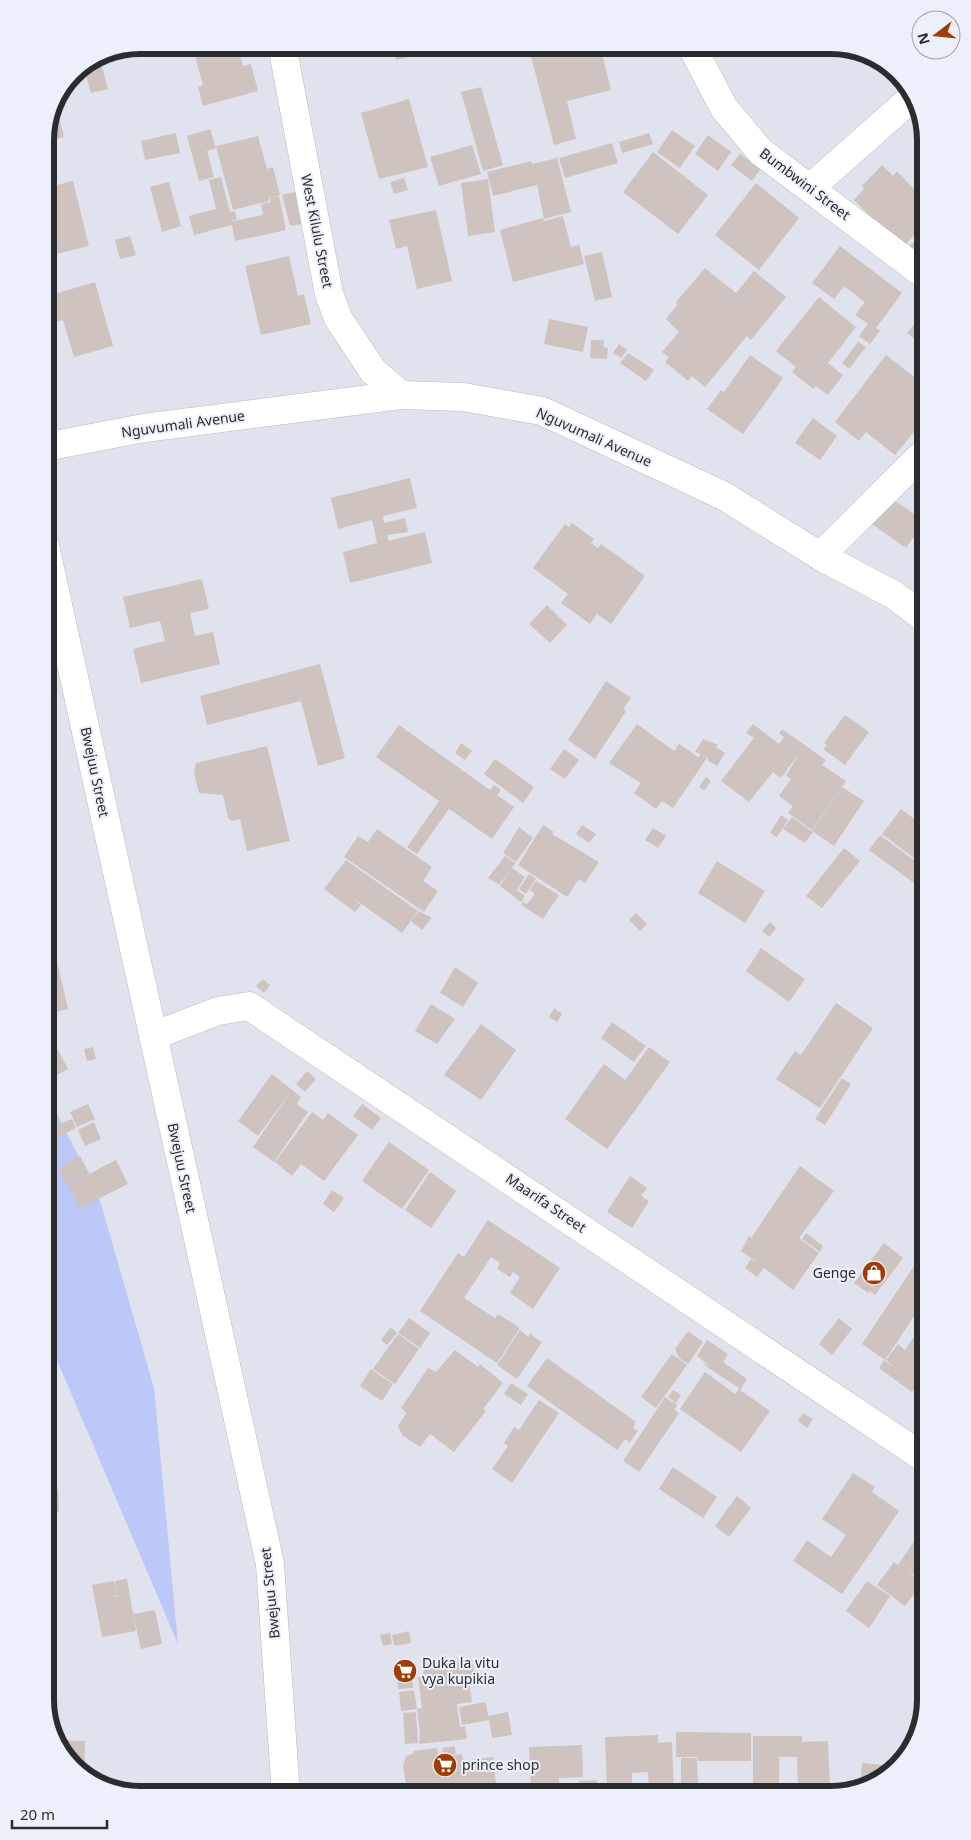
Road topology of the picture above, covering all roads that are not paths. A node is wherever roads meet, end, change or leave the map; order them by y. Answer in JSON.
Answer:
{"nodes":[{"id":1,"x":284,"y":54,"type":"edge"},
{"id":2,"x":696,"y":54,"type":"edge"},
{"id":3,"x":908,"y":101,"type":"edge"},
{"id":4,"x":810,"y":188,"type":"junction"},
{"id":5,"x":917,"y":269,"type":"edge"},
{"id":6,"x":401,"y":395,"type":"junction"},
{"id":7,"x":54,"y":445,"type":"edge"},
{"id":8,"x":917,"y":460,"type":"edge"},
{"id":9,"x":820,"y":556,"type":"junction"},
{"id":10,"x":54,"y":587,"type":"edge"},
{"id":11,"x":917,"y":612,"type":"edge"},
{"id":12,"x":153,"y":1036,"type":"junction"},
{"id":13,"x":917,"y":1453,"type":"edge"},
{"id":14,"x":285,"y":1786,"type":"edge"}],
"edges":[{"from":1,"to":6,"type":"street","name":"West Kilulu Street"},
{"from":2,"to":4,"type":"street","name":"Bumbwini Street"},
{"from":3,"to":4,"type":"street"},
{"from":4,"to":5,"type":"street","name":"Bumbwini Street"},
{"from":6,"to":7,"type":"street","name":"Nguvumali Avenue"},
{"from":6,"to":9,"type":"street","name":"Nguvumali Avenue"},
{"from":8,"to":9,"type":"street"},
{"from":9,"to":11,"type":"street","name":"Nguvumali Avenue"},
{"from":10,"to":12,"type":"street","name":"Bwejuu Street"},
{"from":12,"to":13,"type":"street","name":"Maarifa Street"},
{"from":12,"to":14,"type":"street","name":"Bwejuu Street"}]}
